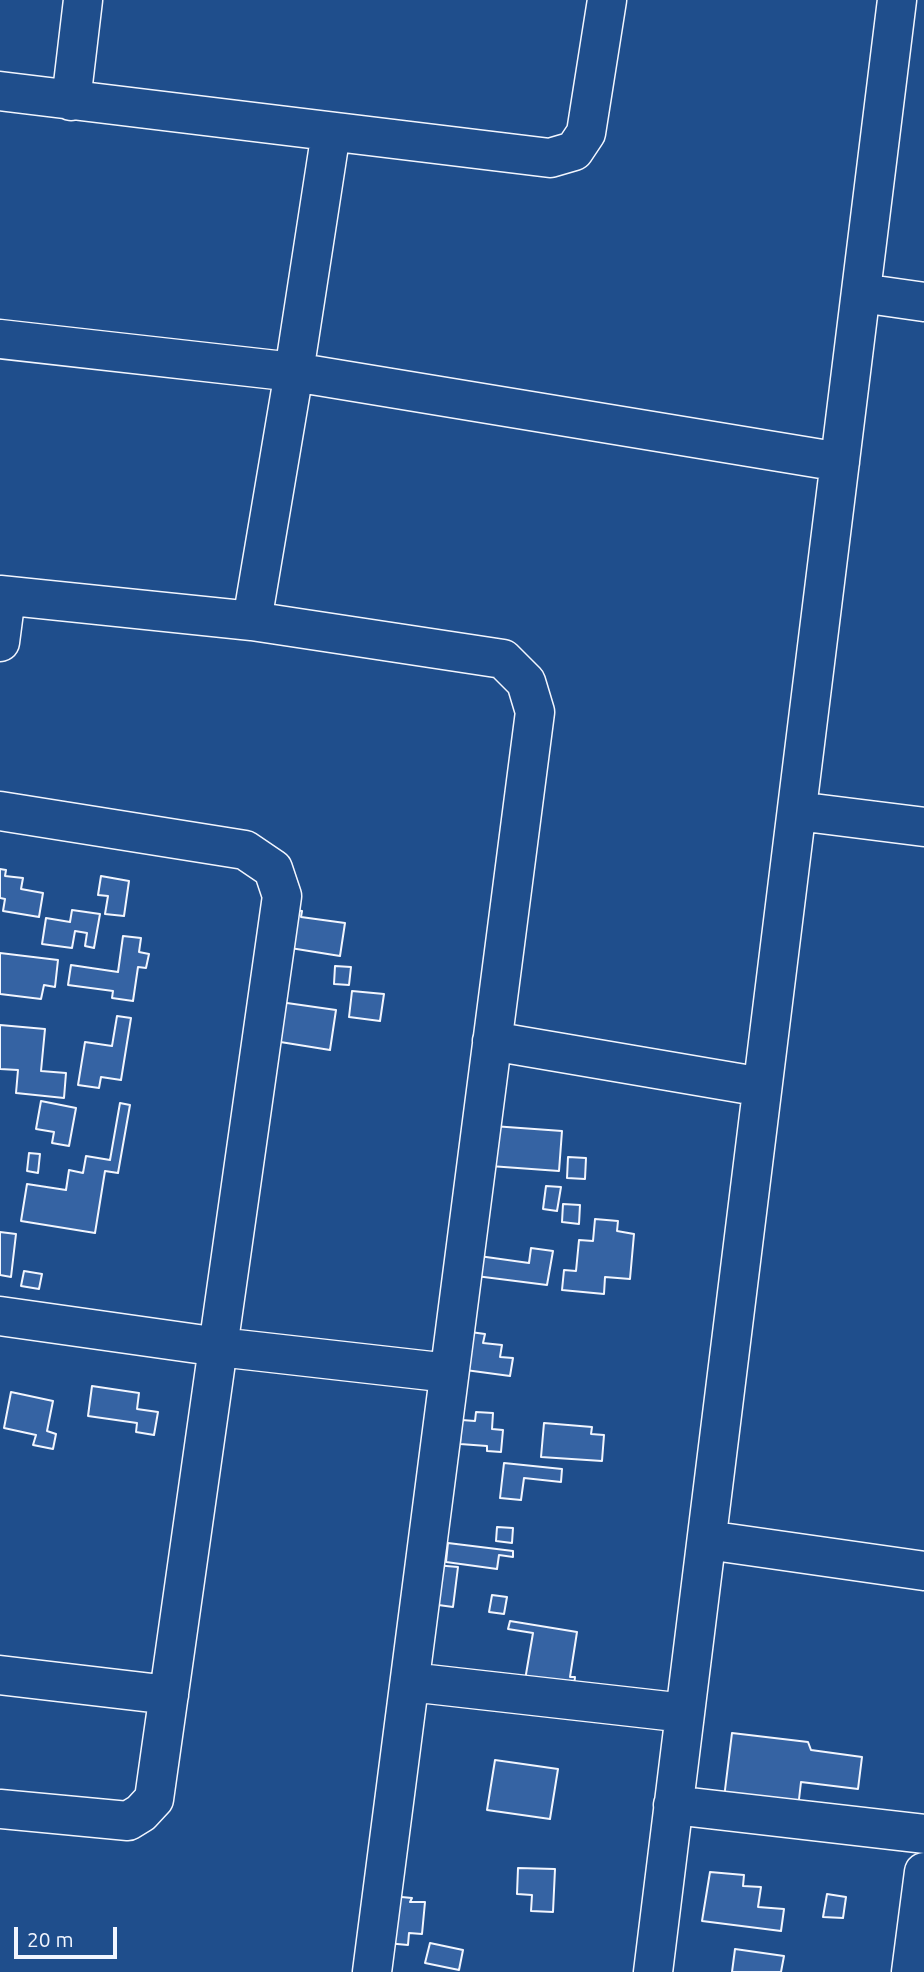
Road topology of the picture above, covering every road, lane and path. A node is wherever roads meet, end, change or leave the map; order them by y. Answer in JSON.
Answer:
{"nodes":[{"id":1,"x":83,"y":0,"type":"edge"},
{"id":2,"x":607,"y":0,"type":"edge"},
{"id":3,"x":897,"y":0,"type":"edge"},
{"id":4,"x":0,"y":91,"type":"edge"},
{"id":5,"x":71,"y":101,"type":"junction"},
{"id":6,"x":331,"y":132,"type":"junction"},
{"id":7,"x":861,"y":293,"type":"junction"},
{"id":8,"x":924,"y":302,"type":"edge"},
{"id":9,"x":0,"y":339,"type":"edge"},
{"id":10,"x":294,"y":372,"type":"junction"},
{"id":11,"x":840,"y":462,"type":"junction"},
{"id":12,"x":3,"y":595,"type":"edge"},
{"id":13,"x":252,"y":621,"type":"junction"},
{"id":14,"x":0,"y":642,"type":"edge"},
{"id":15,"x":0,"y":811,"type":"edge"},
{"id":16,"x":797,"y":811,"type":"junction"},
{"id":17,"x":924,"y":827,"type":"edge"},
{"id":18,"x":492,"y":1041,"type":"junction"},
{"id":19,"x":762,"y":1087,"type":"junction"},
{"id":20,"x":0,"y":1316,"type":"edge"},
{"id":21,"x":219,"y":1347,"type":"junction"},
{"id":22,"x":449,"y":1373,"type":"junction"},
{"id":23,"x":707,"y":1540,"type":"junction"},
{"id":24,"x":924,"y":1571,"type":"edge"},
{"id":25,"x":0,"y":1675,"type":"edge"},
{"id":26,"x":410,"y":1682,"type":"junction"},
{"id":27,"x":169,"y":1695,"type":"junction"},
{"id":28,"x":685,"y":1713,"type":"junction"},
{"id":29,"x":673,"y":1805,"type":"junction"},
{"id":30,"x":0,"y":1809,"type":"edge"},
{"id":31,"x":924,"y":1834,"type":"edge"},
{"id":32,"x":924,"y":1872,"type":"edge"},
{"id":33,"x":374,"y":1972,"type":"edge"},
{"id":34,"x":653,"y":1972,"type":"edge"},
{"id":35,"x":911,"y":1972,"type":"edge"}],
"edges":[{"from":1,"to":5,"type":"street"},
{"from":2,"to":6,"type":"street"},
{"from":3,"to":7,"type":"street"},
{"from":4,"to":5,"type":"street"},
{"from":5,"to":6,"type":"street"},
{"from":6,"to":10,"type":"street"},
{"from":7,"to":8,"type":"street"},
{"from":7,"to":11,"type":"street"},
{"from":9,"to":10,"type":"street"},
{"from":10,"to":11,"type":"street"},
{"from":10,"to":13,"type":"street"},
{"from":11,"to":16,"type":"street"},
{"from":12,"to":13,"type":"street"},
{"from":12,"to":14,"type":"street"},
{"from":13,"to":18,"type":"street"},
{"from":15,"to":21,"type":"street"},
{"from":16,"to":17,"type":"street"},
{"from":16,"to":19,"type":"street"},
{"from":18,"to":19,"type":"street"},
{"from":18,"to":22,"type":"street"},
{"from":19,"to":23,"type":"street"},
{"from":20,"to":21,"type":"street"},
{"from":21,"to":22,"type":"street"},
{"from":21,"to":27,"type":"street"},
{"from":22,"to":26,"type":"street"},
{"from":23,"to":24,"type":"street"},
{"from":23,"to":28,"type":"street"},
{"from":25,"to":27,"type":"street"},
{"from":26,"to":28,"type":"street"},
{"from":26,"to":33,"type":"street"},
{"from":27,"to":30,"type":"street"},
{"from":28,"to":29,"type":"street"},
{"from":29,"to":31,"type":"street"},
{"from":29,"to":34,"type":"street"},
{"from":32,"to":35,"type":"street"}]}
